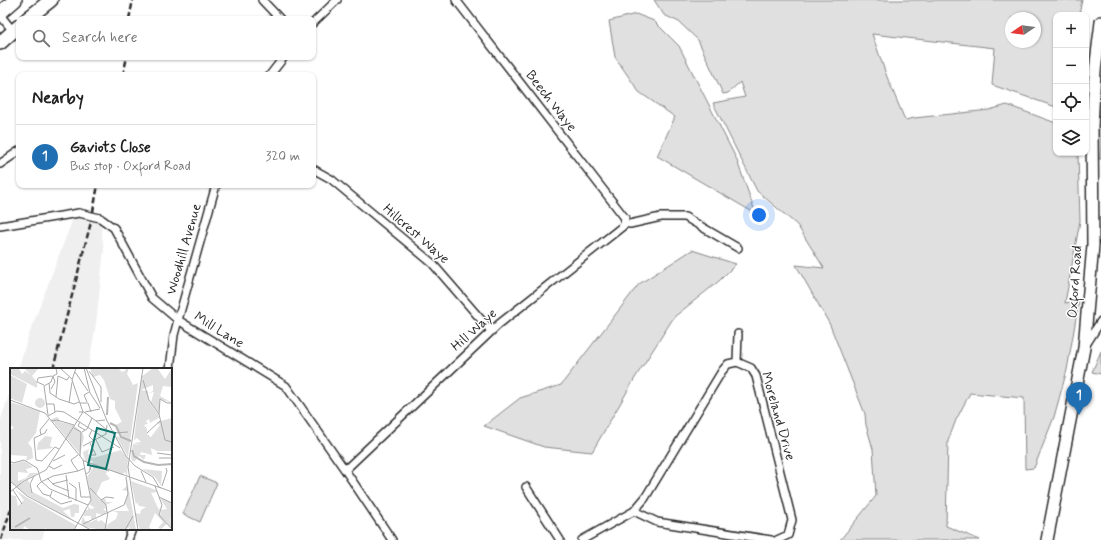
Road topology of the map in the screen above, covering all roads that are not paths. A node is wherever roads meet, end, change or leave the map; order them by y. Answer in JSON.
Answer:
{"nodes":[{"id":1,"x":15,"y":0,"type":"edge"},
{"id":2,"x":51,"y":0,"type":"edge"},
{"id":3,"x":262,"y":0,"type":"edge"},
{"id":4,"x":337,"y":0,"type":"edge"},
{"id":5,"x":456,"y":0,"type":"edge"},
{"id":6,"x":0,"y":14,"type":"edge"},
{"id":7,"x":31,"y":16,"type":"edge"},
{"id":8,"x":277,"y":16,"type":"edge"},
{"id":9,"x":316,"y":20,"type":"edge"},
{"id":10,"x":1101,"y":22,"type":"edge"},
{"id":11,"x":16,"y":28,"type":"edge"},
{"id":12,"x":0,"y":43,"type":"edge"},
{"id":13,"x":282,"y":60,"type":"edge"},
{"id":14,"x":272,"y":72,"type":"edge"},
{"id":15,"x":16,"y":153,"type":"edge"},
{"id":16,"x":0,"y":164,"type":"edge"},
{"id":17,"x":316,"y":171,"type":"edge"},
{"id":18,"x":215,"y":188,"type":"edge"},
{"id":19,"x":625,"y":221,"type":"junction"},
{"id":20,"x":0,"y":226,"type":"edge"},
{"id":21,"x":738,"y":248,"type":"dead end"},
{"id":22,"x":178,"y":320,"type":"junction"},
{"id":23,"x":1101,"y":321,"type":"edge"},
{"id":24,"x":491,"y":331,"type":"junction"},
{"id":25,"x":738,"y":334,"type":"dead end"},
{"id":26,"x":1084,"y":348,"type":"junction"},
{"id":27,"x":738,"y":362,"type":"junction"},
{"id":28,"x":170,"y":368,"type":"edge"},
{"id":29,"x":345,"y":470,"type":"junction"},
{"id":30,"x":526,"y":487,"type":"dead end"},
{"id":31,"x":634,"y":511,"type":"junction"},
{"id":32,"x":132,"y":530,"type":"edge"},
{"id":33,"x":128,"y":540,"type":"edge"},
{"id":34,"x":390,"y":540,"type":"edge"},
{"id":35,"x":560,"y":540,"type":"edge"},
{"id":36,"x":582,"y":540,"type":"edge"},
{"id":37,"x":771,"y":540,"type":"edge"},
{"id":38,"x":777,"y":540,"type":"edge"},
{"id":39,"x":1047,"y":540,"type":"edge"}],
"edges":[{"from":1,"to":6,"type":"highway"},
{"from":2,"to":7,"type":"highway"},
{"from":3,"to":8,"type":"street"},
{"from":4,"to":9,"type":"street"},
{"from":5,"to":19,"type":"street","name":"Beech Waye"},
{"from":6,"to":11,"type":"street"},
{"from":10,"to":26,"type":"main road","name":"Oxford Road"},
{"from":11,"to":12,"type":"highway"},
{"from":13,"to":14,"type":"street"},
{"from":15,"to":16,"type":"street"},
{"from":17,"to":24,"type":"street","name":"Hillcrest Waye"},
{"from":18,"to":22,"type":"street","name":"Woodhill Avenue"},
{"from":19,"to":21,"type":"street"},
{"from":19,"to":24,"type":"street","name":"Hill Waye"},
{"from":20,"to":22,"type":"street","name":"Mill Lane","bridge":true},
{"from":22,"to":28,"type":"street","name":"Woodhill Avenue"},
{"from":22,"to":29,"type":"street","name":"Mill Lane"},
{"from":23,"to":26,"type":"street"},
{"from":24,"to":29,"type":"street","name":"Hill Waye"},
{"from":25,"to":27,"type":"street"},
{"from":26,"to":39,"type":"main road","name":"Oxford Road"},
{"from":27,"to":31,"type":"street"},
{"from":27,"to":38,"type":"street","name":"Moreland Drive"},
{"from":29,"to":34,"type":"street","name":"Mill Lane"},
{"from":30,"to":35,"type":"street"},
{"from":31,"to":36,"type":"street"},
{"from":31,"to":37,"type":"street"},
{"from":32,"to":33,"type":"street"}]}
